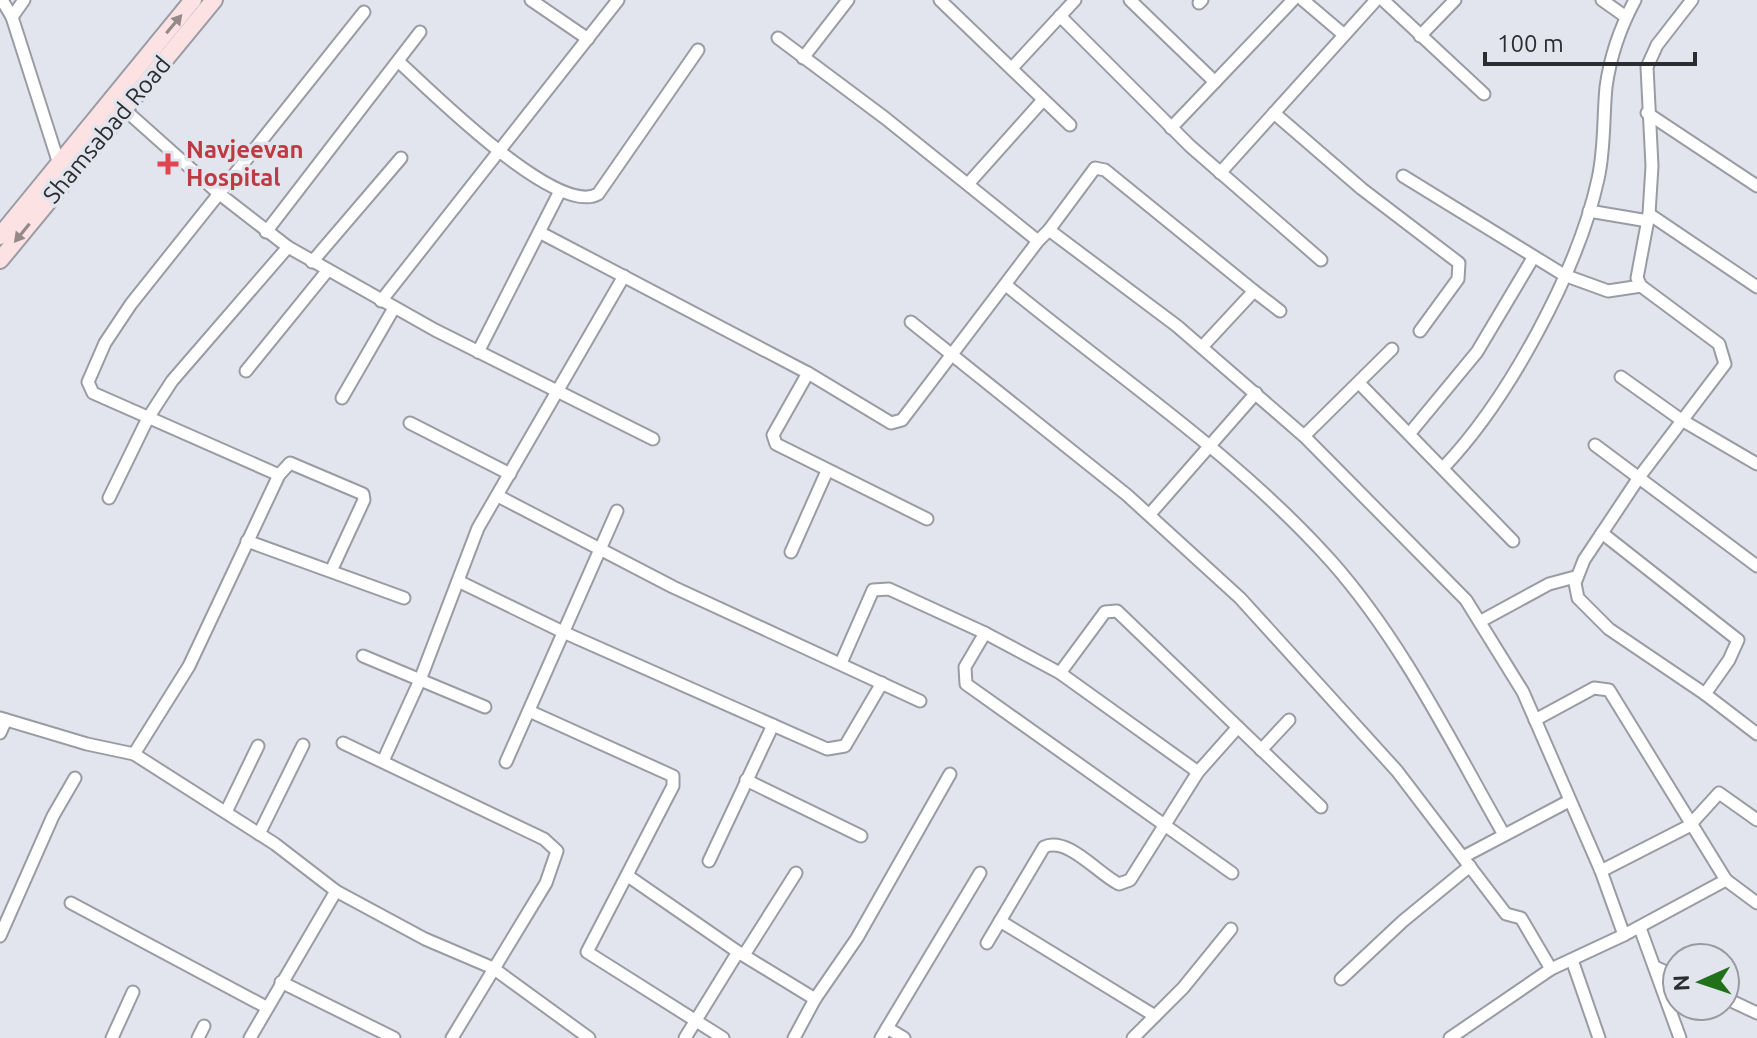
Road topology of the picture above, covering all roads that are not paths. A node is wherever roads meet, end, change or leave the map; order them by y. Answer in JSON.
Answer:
{"nodes":[{"id":1,"x":2,"y":0,"type":"edge"},
{"id":2,"x":24,"y":0,"type":"edge"},
{"id":3,"x":193,"y":0,"type":"edge"},
{"id":4,"x":214,"y":0,"type":"edge"},
{"id":5,"x":531,"y":0,"type":"edge"},
{"id":6,"x":618,"y":0,"type":"edge"},
{"id":7,"x":848,"y":0,"type":"edge"},
{"id":8,"x":940,"y":0,"type":"edge"},
{"id":9,"x":1075,"y":0,"type":"edge"},
{"id":10,"x":1130,"y":0,"type":"edge"},
{"id":11,"x":1293,"y":0,"type":"edge"},
{"id":12,"x":1303,"y":0,"type":"edge"},
{"id":13,"x":1376,"y":0,"type":"edge"},
{"id":14,"x":1383,"y":0,"type":"edge"},
{"id":15,"x":1455,"y":0,"type":"edge"},
{"id":16,"x":1602,"y":0,"type":"edge"},
{"id":17,"x":1635,"y":0,"type":"edge"},
{"id":18,"x":1692,"y":0,"type":"edge"},
{"id":19,"x":364,"y":12,"type":"dead end"},
{"id":20,"x":1060,"y":16,"type":"junction"},
{"id":21,"x":12,"y":17,"type":"junction"},
{"id":22,"x":1626,"y":17,"type":"junction"},
{"id":23,"x":420,"y":32,"type":"dead end"},
{"id":24,"x":1343,"y":34,"type":"junction"},
{"id":25,"x":1420,"y":36,"type":"junction"},
{"id":26,"x":778,"y":38,"type":"dead end"},
{"id":27,"x":588,"y":39,"type":"junction"},
{"id":28,"x":698,"y":50,"type":"dead end"},
{"id":29,"x":803,"y":58,"type":"junction"},
{"id":30,"x":399,"y":62,"type":"junction"},
{"id":31,"x":1012,"y":68,"type":"junction"},
{"id":32,"x":1215,"y":82,"type":"junction"},
{"id":33,"x":1484,"y":94,"type":"dead end"},
{"id":34,"x":1043,"y":100,"type":"junction"},
{"id":35,"x":124,"y":109,"type":"junction"},
{"id":36,"x":1274,"y":113,"type":"junction"},
{"id":37,"x":1647,"y":113,"type":"junction"},
{"id":38,"x":1070,"y":125,"type":"dead end"},
{"id":39,"x":1171,"y":128,"type":"junction"},
{"id":40,"x":497,"y":150,"type":"junction"},
{"id":41,"x":401,"y":158,"type":"dead end"},
{"id":42,"x":59,"y":164,"type":"junction"},
{"id":43,"x":1220,"y":173,"type":"junction"},
{"id":44,"x":1403,"y":176,"type":"dead end"},
{"id":45,"x":968,"y":184,"type":"junction"},
{"id":46,"x":1757,"y":186,"type":"edge"},
{"id":47,"x":560,"y":191,"type":"junction"},
{"id":48,"x":217,"y":192,"type":"junction"},
{"id":49,"x":1589,"y":211,"type":"junction"},
{"id":50,"x":1649,"y":218,"type":"junction"},
{"id":51,"x":1049,"y":230,"type":"junction"},
{"id":52,"x":266,"y":232,"type":"junction"},
{"id":53,"x":541,"y":233,"type":"junction"},
{"id":54,"x":0,"y":236,"type":"edge"},
{"id":55,"x":1038,"y":241,"type":"junction"},
{"id":56,"x":288,"y":247,"type":"junction"},
{"id":57,"x":1533,"y":258,"type":"junction"},
{"id":58,"x":0,"y":260,"type":"edge"},
{"id":59,"x":1321,"y":260,"type":"dead end"},
{"id":60,"x":312,"y":262,"type":"junction"},
{"id":61,"x":328,"y":270,"type":"junction"},
{"id":62,"x":1564,"y":275,"type":"junction"},
{"id":63,"x":624,"y":276,"type":"junction"},
{"id":64,"x":1006,"y":285,"type":"junction"},
{"id":65,"x":1641,"y":286,"type":"junction"},
{"id":66,"x":1757,"y":287,"type":"edge"},
{"id":67,"x":1254,"y":291,"type":"junction"},
{"id":68,"x":381,"y":301,"type":"junction"},
{"id":69,"x":394,"y":308,"type":"junction"},
{"id":70,"x":1280,"y":311,"type":"dead end"},
{"id":71,"x":911,"y":322,"type":"dead end"},
{"id":72,"x":1420,"y":331,"type":"dead end"},
{"id":73,"x":1202,"y":347,"type":"junction"},
{"id":74,"x":1392,"y":349,"type":"dead end"},
{"id":75,"x":478,"y":352,"type":"junction"},
{"id":76,"x":951,"y":356,"type":"junction"},
{"id":77,"x":246,"y":371,"type":"dead end"},
{"id":78,"x":808,"y":373,"type":"junction"},
{"id":79,"x":1621,"y":377,"type":"dead end"},
{"id":80,"x":1359,"y":383,"type":"junction"},
{"id":81,"x":555,"y":392,"type":"junction"},
{"id":82,"x":1256,"y":393,"type":"junction"},
{"id":83,"x":342,"y":398,"type":"dead end"},
{"id":84,"x":148,"y":418,"type":"junction"},
{"id":85,"x":1680,"y":419,"type":"junction"},
{"id":86,"x":410,"y":423,"type":"dead end"},
{"id":87,"x":1410,"y":433,"type":"junction"},
{"id":88,"x":1304,"y":436,"type":"junction"},
{"id":89,"x":653,"y":439,"type":"dead end"},
{"id":90,"x":1209,"y":444,"type":"junction"},
{"id":91,"x":1595,"y":445,"type":"dead end"},
{"id":92,"x":1757,"y":464,"type":"edge"},
{"id":93,"x":1443,"y":468,"type":"junction"},
{"id":94,"x":827,"y":471,"type":"junction"},
{"id":95,"x":510,"y":474,"type":"junction"},
{"id":96,"x":279,"y":475,"type":"junction"},
{"id":97,"x":1640,"y":476,"type":"junction"},
{"id":98,"x":498,"y":496,"type":"junction"},
{"id":99,"x":109,"y":498,"type":"dead end"},
{"id":100,"x":617,"y":511,"type":"dead end"},
{"id":101,"x":1150,"y":514,"type":"junction"},
{"id":102,"x":927,"y":519,"type":"dead end"},
{"id":103,"x":1602,"y":533,"type":"junction"},
{"id":104,"x":247,"y":541,"type":"junction"},
{"id":105,"x":1513,"y":541,"type":"dead end"},
{"id":106,"x":598,"y":549,"type":"junction"},
{"id":107,"x":791,"y":552,"type":"dead end"},
{"id":108,"x":1757,"y":566,"type":"edge"},
{"id":109,"x":331,"y":571,"type":"junction"},
{"id":110,"x":1575,"y":577,"type":"junction"},
{"id":111,"x":458,"y":581,"type":"junction"},
{"id":112,"x":404,"y":598,"type":"dead end"},
{"id":113,"x":1481,"y":621,"type":"junction"},
{"id":114,"x":563,"y":632,"type":"junction"},
{"id":115,"x":985,"y":633,"type":"junction"},
{"id":116,"x":363,"y":656,"type":"dead end"},
{"id":117,"x":841,"y":663,"type":"junction"},
{"id":118,"x":1060,"y":673,"type":"junction"},
{"id":119,"x":420,"y":680,"type":"junction"},
{"id":120,"x":882,"y":683,"type":"junction"},
{"id":121,"x":1705,"y":694,"type":"junction"},
{"id":122,"x":920,"y":701,"type":"dead end"},
{"id":123,"x":485,"y":707,"type":"dead end"},
{"id":124,"x":529,"y":711,"type":"junction"},
{"id":125,"x":3,"y":719,"type":"edge"},
{"id":126,"x":1289,"y":720,"type":"dead end"},
{"id":127,"x":1535,"y":720,"type":"junction"},
{"id":128,"x":773,"y":725,"type":"junction"},
{"id":129,"x":1238,"y":727,"type":"junction"},
{"id":130,"x":0,"y":733,"type":"edge"},
{"id":131,"x":1757,"y":734,"type":"edge"},
{"id":132,"x":343,"y":743,"type":"dead end"},
{"id":133,"x":303,"y":745,"type":"dead end"},
{"id":134,"x":258,"y":746,"type":"dead end"},
{"id":135,"x":1261,"y":750,"type":"junction"},
{"id":136,"x":134,"y":754,"type":"junction"},
{"id":137,"x":383,"y":761,"type":"junction"},
{"id":138,"x":506,"y":762,"type":"dead end"},
{"id":139,"x":1198,"y":772,"type":"junction"},
{"id":140,"x":950,"y":774,"type":"dead end"},
{"id":141,"x":75,"y":778,"type":"dead end"},
{"id":142,"x":746,"y":780,"type":"junction"},
{"id":143,"x":1569,"y":801,"type":"junction"},
{"id":144,"x":1321,"y":807,"type":"dead end"},
{"id":145,"x":226,"y":812,"type":"junction"},
{"id":146,"x":1757,"y":820,"type":"edge"},
{"id":147,"x":1166,"y":825,"type":"junction"},
{"id":148,"x":1689,"y":826,"type":"junction"},
{"id":149,"x":1503,"y":833,"type":"junction"},
{"id":150,"x":259,"y":834,"type":"junction"},
{"id":151,"x":861,"y":836,"type":"dead end"},
{"id":152,"x":709,"y":861,"type":"dead end"},
{"id":153,"x":1467,"y":861,"type":"junction"},
{"id":154,"x":1601,"y":871,"type":"junction"},
{"id":155,"x":796,"y":873,"type":"dead end"},
{"id":156,"x":980,"y":873,"type":"dead end"},
{"id":157,"x":1232,"y":873,"type":"dead end"},
{"id":158,"x":628,"y":876,"type":"junction"},
{"id":159,"x":1726,"y":880,"type":"junction"},
{"id":160,"x":336,"y":891,"type":"junction"},
{"id":161,"x":71,"y":903,"type":"dead end"},
{"id":162,"x":1757,"y":903,"type":"edge"},
{"id":163,"x":1000,"y":921,"type":"junction"},
{"id":164,"x":1640,"y":928,"type":"junction"},
{"id":165,"x":1231,"y":929,"type":"dead end"},
{"id":166,"x":1624,"y":935,"type":"junction"},
{"id":167,"x":0,"y":936,"type":"edge"},
{"id":168,"x":987,"y":943,"type":"dead end"},
{"id":169,"x":741,"y":954,"type":"junction"},
{"id":170,"x":1572,"y":960,"type":"junction"},
{"id":171,"x":1655,"y":967,"type":"junction"},
{"id":172,"x":493,"y":968,"type":"junction"},
{"id":173,"x":1551,"y":969,"type":"junction"},
{"id":174,"x":1661,"y":970,"type":"edge"},
{"id":175,"x":1341,"y":979,"type":"dead end"},
{"id":176,"x":281,"y":982,"type":"junction"},
{"id":177,"x":133,"y":992,"type":"dead end"},
{"id":178,"x":815,"y":999,"type":"junction"},
{"id":179,"x":266,"y":1007,"type":"junction"},
{"id":180,"x":1155,"y":1016,"type":"junction"},
{"id":181,"x":696,"y":1024,"type":"junction"},
{"id":182,"x":204,"y":1026,"type":"dead end"},
{"id":183,"x":570,"y":1032,"type":"edge"},
{"id":184,"x":884,"y":1033,"type":"edge"},
{"id":185,"x":112,"y":1038,"type":"edge"},
{"id":186,"x":198,"y":1038,"type":"edge"},
{"id":187,"x":250,"y":1038,"type":"edge"},
{"id":188,"x":394,"y":1038,"type":"edge"},
{"id":189,"x":452,"y":1038,"type":"edge"},
{"id":190,"x":589,"y":1038,"type":"edge"},
{"id":191,"x":685,"y":1038,"type":"edge"},
{"id":192,"x":723,"y":1038,"type":"edge"},
{"id":193,"x":794,"y":1038,"type":"edge"},
{"id":194,"x":904,"y":1038,"type":"edge"},
{"id":195,"x":1133,"y":1038,"type":"edge"},
{"id":196,"x":1450,"y":1038,"type":"edge"},
{"id":197,"x":1599,"y":1038,"type":"edge"},
{"id":198,"x":1680,"y":1038,"type":"edge"}],
"edges":[{"from":1,"to":21,"type":"street"},
{"from":2,"to":21,"type":"street"},
{"from":42,"to":3,"type":"main road","name":"Shamsabad Road","one_way":true},
{"from":4,"to":35,"type":"main road","name":"Shamsabad Road"},
{"from":5,"to":27,"type":"street"},
{"from":6,"to":27,"type":"street"},
{"from":7,"to":29,"type":"street"},
{"from":8,"to":31,"type":"street"},
{"from":9,"to":20,"type":"street"},
{"from":10,"to":32,"type":"street"},
{"from":11,"to":32,"type":"street"},
{"from":12,"to":24,"type":"street"},
{"from":13,"to":24,"type":"street"},
{"from":14,"to":25,"type":"street"},
{"from":15,"to":25,"type":"street"},
{"from":16,"to":22,"type":"street"},
{"from":17,"to":22,"type":"street"},
{"from":18,"to":37,"type":"street"},
{"from":19,"to":48,"type":"street"},
{"from":20,"to":31,"type":"street"},
{"from":20,"to":39,"type":"street"},
{"from":21,"to":42,"type":"street"},
{"from":22,"to":49,"type":"street"},
{"from":23,"to":30,"type":"street"},
{"from":24,"to":36,"type":"street"},
{"from":25,"to":33,"type":"street"},
{"from":26,"to":29,"type":"street"},
{"from":27,"to":40,"type":"street"},
{"from":28,"to":47,"type":"street"},
{"from":29,"to":45,"type":"street"},
{"from":30,"to":40,"type":"street"},
{"from":30,"to":52,"type":"street"},
{"from":31,"to":34,"type":"street"},
{"from":32,"to":39,"type":"street"},
{"from":34,"to":38,"type":"street"},
{"from":34,"to":45,"type":"street"},
{"from":35,"to":48,"type":"street"},
{"from":35,"to":58,"type":"main road","name":"Shamsabad Road","one_way":true},
{"from":36,"to":43,"type":"street"},
{"from":36,"to":72,"type":"street"},
{"from":37,"to":46,"type":"street"},
{"from":37,"to":50,"type":"street"},
{"from":39,"to":43,"type":"street"},
{"from":40,"to":47,"type":"street"},
{"from":40,"to":68,"type":"street"},
{"from":41,"to":60,"type":"street"},
{"from":42,"to":54,"type":"main road","name":"Shamsabad Road"},
{"from":43,"to":59,"type":"street"},
{"from":44,"to":57,"type":"street"},
{"from":45,"to":55,"type":"street"},
{"from":47,"to":53,"type":"street"},
{"from":48,"to":52,"type":"street"},
{"from":48,"to":84,"type":"street"},
{"from":49,"to":50,"type":"street"},
{"from":49,"to":62,"type":"street"},
{"from":50,"to":65,"type":"street"},
{"from":50,"to":66,"type":"street"},
{"from":51,"to":55,"type":"street"},
{"from":51,"to":67,"type":"street"},
{"from":51,"to":73,"type":"street"},
{"from":52,"to":56,"type":"street"},
{"from":53,"to":63,"type":"street"},
{"from":53,"to":75,"type":"street"},
{"from":55,"to":64,"type":"street"},
{"from":56,"to":60,"type":"street"},
{"from":56,"to":84,"type":"street"},
{"from":57,"to":62,"type":"street"},
{"from":57,"to":87,"type":"street"},
{"from":60,"to":61,"type":"street"},
{"from":61,"to":68,"type":"street"},
{"from":61,"to":77,"type":"street"},
{"from":62,"to":65,"type":"street"},
{"from":62,"to":93,"type":"street"},
{"from":63,"to":78,"type":"street"},
{"from":63,"to":81,"type":"street"},
{"from":64,"to":76,"type":"street"},
{"from":64,"to":90,"type":"street"},
{"from":65,"to":85,"type":"street"},
{"from":67,"to":70,"type":"street"},
{"from":67,"to":73,"type":"street"},
{"from":68,"to":69,"type":"street"},
{"from":69,"to":75,"type":"street"},
{"from":69,"to":83,"type":"street"},
{"from":71,"to":76,"type":"street"},
{"from":73,"to":82,"type":"street"},
{"from":74,"to":80,"type":"street"},
{"from":75,"to":81,"type":"street"},
{"from":76,"to":78,"type":"street"},
{"from":76,"to":101,"type":"street"},
{"from":78,"to":94,"type":"street"},
{"from":79,"to":85,"type":"street"},
{"from":80,"to":87,"type":"street"},
{"from":80,"to":88,"type":"street"},
{"from":81,"to":89,"type":"street"},
{"from":81,"to":95,"type":"street"},
{"from":82,"to":88,"type":"street"},
{"from":82,"to":90,"type":"street"},
{"from":84,"to":96,"type":"street"},
{"from":84,"to":99,"type":"street"},
{"from":85,"to":92,"type":"street"},
{"from":85,"to":97,"type":"street"},
{"from":86,"to":95,"type":"street"},
{"from":87,"to":93,"type":"street"},
{"from":88,"to":113,"type":"street"},
{"from":90,"to":101,"type":"street"},
{"from":90,"to":149,"type":"street"},
{"from":91,"to":97,"type":"street"},
{"from":93,"to":105,"type":"street"},
{"from":94,"to":102,"type":"street"},
{"from":94,"to":107,"type":"street"},
{"from":95,"to":98,"type":"street"},
{"from":96,"to":104,"type":"street"},
{"from":96,"to":109,"type":"street"},
{"from":97,"to":103,"type":"street"},
{"from":97,"to":108,"type":"street"},
{"from":98,"to":106,"type":"street"},
{"from":98,"to":111,"type":"street"},
{"from":100,"to":106,"type":"street"},
{"from":101,"to":153,"type":"street"},
{"from":103,"to":110,"type":"street"},
{"from":103,"to":121,"type":"street"},
{"from":104,"to":109,"type":"street"},
{"from":104,"to":136,"type":"street"},
{"from":106,"to":114,"type":"street"},
{"from":106,"to":117,"type":"street"},
{"from":109,"to":112,"type":"street"},
{"from":110,"to":113,"type":"street"},
{"from":110,"to":121,"type":"street"},
{"from":111,"to":114,"type":"street"},
{"from":111,"to":119,"type":"street"},
{"from":113,"to":127,"type":"street"},
{"from":114,"to":124,"type":"street"},
{"from":114,"to":128,"type":"street"},
{"from":115,"to":117,"type":"street"},
{"from":115,"to":118,"type":"street"},
{"from":115,"to":147,"type":"street"},
{"from":116,"to":119,"type":"street"},
{"from":117,"to":120,"type":"street"},
{"from":118,"to":129,"type":"street"},
{"from":118,"to":139,"type":"street"},
{"from":119,"to":123,"type":"street"},
{"from":119,"to":137,"type":"street"},
{"from":120,"to":122,"type":"street"},
{"from":120,"to":128,"type":"street"},
{"from":121,"to":131,"type":"street"},
{"from":124,"to":138,"type":"street"},
{"from":124,"to":158,"type":"street"},
{"from":125,"to":130,"type":"street"},
{"from":125,"to":136,"type":"street"},
{"from":126,"to":135,"type":"street"},
{"from":127,"to":143,"type":"street"},
{"from":127,"to":148,"type":"street"},
{"from":128,"to":142,"type":"street"},
{"from":129,"to":135,"type":"street"},
{"from":129,"to":139,"type":"street"},
{"from":132,"to":137,"type":"street"},
{"from":133,"to":150,"type":"street"},
{"from":134,"to":145,"type":"street"},
{"from":135,"to":144,"type":"street"},
{"from":136,"to":145,"type":"street"},
{"from":137,"to":172,"type":"street"},
{"from":139,"to":147,"type":"street"},
{"from":140,"to":178,"type":"street"},
{"from":141,"to":167,"type":"street"},
{"from":142,"to":151,"type":"street"},
{"from":142,"to":152,"type":"street"},
{"from":143,"to":149,"type":"street"},
{"from":143,"to":154,"type":"street"},
{"from":145,"to":150,"type":"street"},
{"from":146,"to":148,"type":"street"},
{"from":147,"to":157,"type":"street"},
{"from":147,"to":163,"type":"street"},
{"from":148,"to":154,"type":"street"},
{"from":148,"to":159,"type":"street"},
{"from":149,"to":153,"type":"street"},
{"from":150,"to":160,"type":"street"},
{"from":153,"to":173,"type":"street"},
{"from":153,"to":175,"type":"street"},
{"from":154,"to":166,"type":"street"},
{"from":155,"to":169,"type":"street"},
{"from":156,"to":184,"type":"street"},
{"from":158,"to":169,"type":"street"},
{"from":158,"to":181,"type":"street"},
{"from":159,"to":162,"type":"street"},
{"from":159,"to":164,"type":"street"},
{"from":160,"to":172,"type":"street"},
{"from":160,"to":176,"type":"street"},
{"from":161,"to":179,"type":"street"},
{"from":163,"to":168,"type":"street"},
{"from":163,"to":180,"type":"street"},
{"from":164,"to":166,"type":"street"},
{"from":164,"to":171,"type":"street"},
{"from":165,"to":180,"type":"street"},
{"from":166,"to":170,"type":"street"},
{"from":169,"to":178,"type":"street"},
{"from":169,"to":181,"type":"street"},
{"from":170,"to":173,"type":"street"},
{"from":170,"to":197,"type":"street"},
{"from":171,"to":174,"type":"street"},
{"from":171,"to":198,"type":"street"},
{"from":172,"to":183,"type":"street"},
{"from":172,"to":189,"type":"street"},
{"from":173,"to":196,"type":"street"},
{"from":176,"to":179,"type":"street"},
{"from":176,"to":188,"type":"street"},
{"from":177,"to":185,"type":"street"},
{"from":178,"to":193,"type":"street"},
{"from":179,"to":187,"type":"street"},
{"from":180,"to":195,"type":"street"},
{"from":181,"to":191,"type":"street"},
{"from":181,"to":192,"type":"street"},
{"from":182,"to":186,"type":"street"},
{"from":183,"to":190,"type":"street"},
{"from":184,"to":194,"type":"street"}]}
